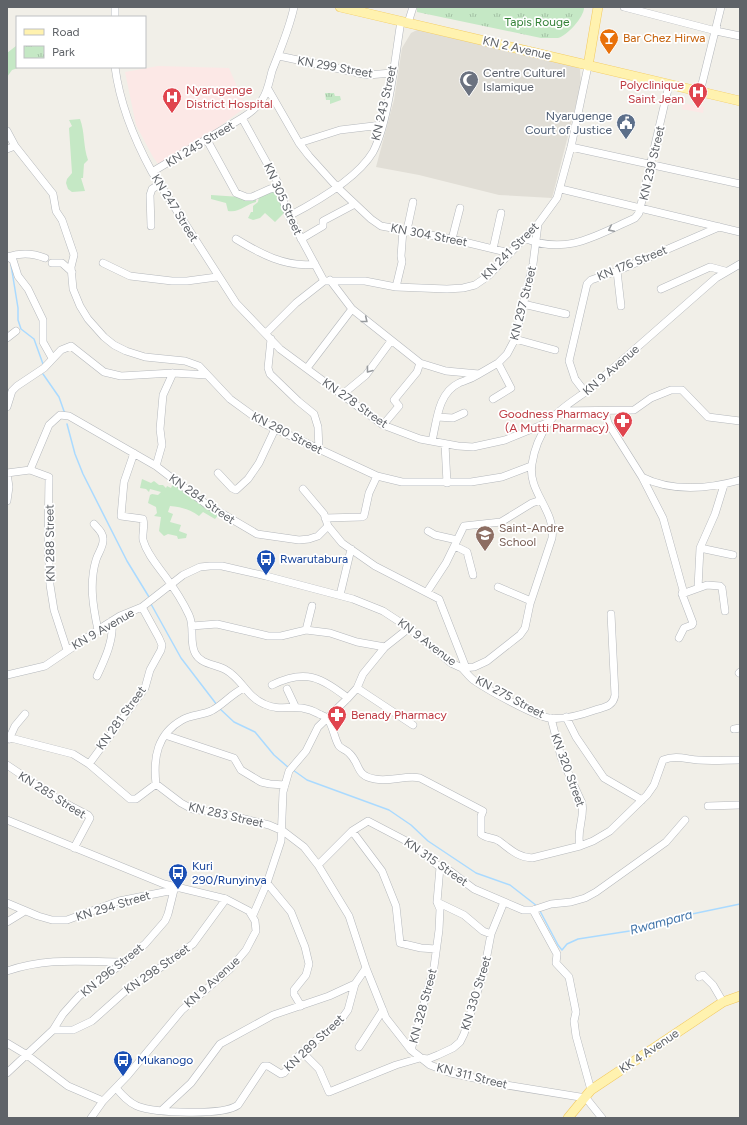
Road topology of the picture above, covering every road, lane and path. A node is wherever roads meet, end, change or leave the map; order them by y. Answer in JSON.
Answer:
{"nodes":[{"id":1,"x":294,"y":7,"type":"edge"},
{"id":2,"x":342,"y":7,"type":"edge"},
{"id":3,"x":413,"y":7,"type":"edge"},
{"id":4,"x":598,"y":7,"type":"edge"},
{"id":5,"x":624,"y":7,"type":"edge"},
{"id":6,"x":721,"y":7,"type":"edge"},
{"id":7,"x":404,"y":22,"type":"junction"},
{"id":8,"x":716,"y":31,"type":"junction"},
{"id":9,"x":740,"y":36,"type":"edge"},
{"id":10,"x":279,"y":56,"type":"junction"},
{"id":11,"x":588,"y":66,"type":"junction"},
{"id":12,"x":115,"y":68,"type":"edge"},
{"id":13,"x":392,"y":72,"type":"junction"},
{"id":14,"x":669,"y":85,"type":"junction"},
{"id":15,"x":268,"y":90,"type":"junction"},
{"id":16,"x":700,"y":92,"type":"junction"},
{"id":17,"x":740,"y":101,"type":"edge"},
{"id":18,"x":242,"y":118,"type":"junction"},
{"id":19,"x":382,"y":124,"type":"junction"},
{"id":20,"x":7,"y":131,"type":"edge"},
{"id":21,"x":207,"y":140,"type":"junction"},
{"id":22,"x":299,"y":144,"type":"junction"},
{"id":23,"x":15,"y":146,"type":"junction"},
{"id":24,"x":571,"y":147,"type":"junction"},
{"id":25,"x":7,"y":149,"type":"edge"},
{"id":26,"x":650,"y":163,"type":"junction"},
{"id":27,"x":152,"y":172,"type":"junction"},
{"id":28,"x":160,"y":184,"type":"junction"},
{"id":29,"x":740,"y":184,"type":"edge"},
{"id":30,"x":337,"y":187,"type":"junction"},
{"id":31,"x":278,"y":188,"type":"junction"},
{"id":32,"x":561,"y":189,"type":"junction"},
{"id":33,"x":413,"y":202,"type":"dead end"},
{"id":34,"x":355,"y":204,"type":"junction"},
{"id":35,"x":460,"y":208,"type":"dead end"},
{"id":36,"x":642,"y":208,"type":"junction"},
{"id":37,"x":501,"y":213,"type":"dead end"},
{"id":38,"x":289,"y":216,"type":"junction"},
{"id":39,"x":538,"y":224,"type":"junction"},
{"id":40,"x":152,"y":226,"type":"dead end"},
{"id":41,"x":719,"y":227,"type":"junction"},
{"id":42,"x":405,"y":230,"type":"junction"},
{"id":43,"x":740,"y":232,"type":"edge"},
{"id":44,"x":524,"y":238,"type":"junction"},
{"id":45,"x":236,"y":239,"type":"dead end"},
{"id":46,"x":301,"y":239,"type":"junction"},
{"id":47,"x":452,"y":239,"type":"junction"},
{"id":48,"x":536,"y":243,"type":"junction"},
{"id":49,"x":492,"y":249,"type":"junction"},
{"id":50,"x":510,"y":253,"type":"junction"},
{"id":51,"x":8,"y":257,"type":"edge"},
{"id":52,"x":45,"y":258,"type":"dead end"},
{"id":53,"x":52,"y":263,"type":"dead end"},
{"id":54,"x":103,"y":263,"type":"dead end"},
{"id":55,"x":314,"y":264,"type":"junction"},
{"id":56,"x":740,"y":264,"type":"edge"},
{"id":57,"x":617,"y":271,"type":"junction"},
{"id":58,"x":725,"y":271,"type":"junction"},
{"id":59,"x":72,"y":272,"type":"junction"},
{"id":60,"x":217,"y":277,"type":"junction"},
{"id":61,"x":327,"y":281,"type":"junction"},
{"id":62,"x":396,"y":287,"type":"junction"},
{"id":63,"x":661,"y":289,"type":"dead end"},
{"id":64,"x":523,"y":304,"type":"junction"},
{"id":65,"x":621,"y":306,"type":"dead end"},
{"id":66,"x":352,"y":309,"type":"junction"},
{"id":67,"x":566,"y":314,"type":"dead end"},
{"id":68,"x":16,"y":331,"type":"dead end"},
{"id":69,"x":266,"y":333,"type":"junction"},
{"id":70,"x":7,"y":338,"type":"edge"},
{"id":71,"x":271,"y":339,"type":"junction"},
{"id":72,"x":515,"y":339,"type":"junction"},
{"id":73,"x":391,"y":341,"type":"junction"},
{"id":74,"x":555,"y":350,"type":"dead end"},
{"id":75,"x":52,"y":358,"type":"junction"},
{"id":76,"x":420,"y":363,"type":"junction"},
{"id":77,"x":498,"y":363,"type":"junction"},
{"id":78,"x":307,"y":368,"type":"junction"},
{"id":79,"x":173,"y":373,"type":"junction"},
{"id":80,"x":479,"y":374,"type":"junction"},
{"id":81,"x":207,"y":375,"type":"junction"},
{"id":82,"x":585,"y":392,"type":"junction"},
{"id":83,"x":343,"y":394,"type":"junction"},
{"id":84,"x":493,"y":399,"type":"dead end"},
{"id":85,"x":7,"y":407,"type":"edge"},
{"id":86,"x":560,"y":411,"type":"junction"},
{"id":87,"x":605,"y":412,"type":"junction"},
{"id":88,"x":464,"y":413,"type":"dead end"},
{"id":89,"x":437,"y":417,"type":"junction"},
{"id":90,"x":740,"y":421,"type":"edge"},
{"id":91,"x":549,"y":422,"type":"junction"},
{"id":92,"x":383,"y":425,"type":"junction"},
{"id":93,"x":275,"y":429,"type":"junction"},
{"id":94,"x":432,"y":441,"type":"junction"},
{"id":95,"x":445,"y":444,"type":"junction"},
{"id":96,"x":318,"y":450,"type":"junction"},
{"id":97,"x":134,"y":453,"type":"junction"},
{"id":98,"x":156,"y":466,"type":"junction"},
{"id":99,"x":531,"y":466,"type":"junction"},
{"id":100,"x":30,"y":470,"type":"junction"},
{"id":101,"x":7,"y":473,"type":"edge"},
{"id":102,"x":218,"y":473,"type":"dead end"},
{"id":103,"x":377,"y":476,"type":"junction"},
{"id":104,"x":642,"y":477,"type":"junction"},
{"id":105,"x":740,"y":480,"type":"edge"},
{"id":106,"x":447,"y":483,"type":"junction"},
{"id":107,"x":724,"y":485,"type":"junction"},
{"id":108,"x":303,"y":489,"type":"dead end"},
{"id":109,"x":541,"y":500,"type":"junction"},
{"id":110,"x":7,"y":501,"type":"edge"},
{"id":111,"x":325,"y":518,"type":"junction"},
{"id":112,"x":94,"y":524,"type":"dead end"},
{"id":113,"x":328,"y":526,"type":"junction"},
{"id":114,"x":428,"y":531,"type":"dead end"},
{"id":115,"x":456,"y":543,"type":"junction"},
{"id":116,"x":700,"y":548,"type":"junction"},
{"id":117,"x":351,"y":549,"type":"junction"},
{"id":118,"x":733,"y":555,"type":"dead end"},
{"id":119,"x":472,"y":574,"type":"dead end"},
{"id":120,"x":170,"y":586,"type":"junction"},
{"id":121,"x":498,"y":587,"type":"dead end"},
{"id":122,"x":698,"y":588,"type":"junction"},
{"id":123,"x":427,"y":592,"type":"junction"},
{"id":124,"x":682,"y":594,"type":"junction"},
{"id":125,"x":340,"y":595,"type":"junction"},
{"id":126,"x":531,"y":601,"type":"junction"},
{"id":127,"x":312,"y":606,"type":"dead end"},
{"id":128,"x":142,"y":607,"type":"junction"},
{"id":129,"x":725,"y":611,"type":"dead end"},
{"id":130,"x":611,"y":614,"type":"dead end"},
{"id":131,"x":112,"y":621,"type":"junction"},
{"id":132,"x":192,"y":626,"type":"junction"},
{"id":133,"x":410,"y":628,"type":"junction"},
{"id":134,"x":98,"y":630,"type":"junction"},
{"id":135,"x":306,"y":630,"type":"junction"},
{"id":136,"x":679,"y":638,"type":"dead end"},
{"id":137,"x":385,"y":647,"type":"junction"},
{"id":138,"x":67,"y":650,"type":"junction"},
{"id":139,"x":464,"y":668,"type":"junction"},
{"id":140,"x":7,"y":675,"type":"edge"},
{"id":141,"x":97,"y":676,"type":"dead end"},
{"id":142,"x":272,"y":684,"type":"dead end"},
{"id":143,"x":244,"y":688,"type":"junction"},
{"id":144,"x":357,"y":688,"type":"junction"},
{"id":145,"x":287,"y":689,"type":"dead end"},
{"id":146,"x":348,"y":698,"type":"junction"},
{"id":147,"x":295,"y":706,"type":"junction"},
{"id":148,"x":25,"y":714,"type":"dead end"},
{"id":149,"x":566,"y":717,"type":"junction"},
{"id":150,"x":327,"y":718,"type":"junction"},
{"id":151,"x":551,"y":718,"type":"junction"},
{"id":152,"x":413,"y":725,"type":"dead end"},
{"id":153,"x":165,"y":734,"type":"junction"},
{"id":154,"x":8,"y":738,"type":"edge"},
{"id":155,"x":740,"y":760,"type":"edge"},
{"id":156,"x":89,"y":764,"type":"junction"},
{"id":157,"x":7,"y":765,"type":"edge"},
{"id":158,"x":156,"y":784,"type":"junction"},
{"id":159,"x":286,"y":785,"type":"junction"},
{"id":160,"x":642,"y":800,"type":"junction"},
{"id":161,"x":740,"y":805,"type":"edge"},
{"id":162,"x":708,"y":806,"type":"dead end"},
{"id":163,"x":7,"y":820,"type":"edge"},
{"id":164,"x":685,"y":820,"type":"dead end"},
{"id":165,"x":282,"y":831,"type":"junction"},
{"id":166,"x":352,"y":831,"type":"junction"},
{"id":167,"x":580,"y":846,"type":"junction"},
{"id":168,"x":74,"y":848,"type":"junction"},
{"id":169,"x":318,"y":865,"type":"junction"},
{"id":170,"x":440,"y":867,"type":"junction"},
{"id":171,"x":267,"y":883,"type":"junction"},
{"id":172,"x":175,"y":889,"type":"junction"},
{"id":173,"x":226,"y":899,"type":"junction"},
{"id":174,"x":437,"y":902,"type":"junction"},
{"id":175,"x":504,"y":902,"type":"junction"},
{"id":176,"x":7,"y":903,"type":"edge"},
{"id":177,"x":532,"y":910,"type":"junction"},
{"id":178,"x":26,"y":911,"type":"junction"},
{"id":179,"x":253,"y":915,"type":"junction"},
{"id":180,"x":7,"y":922,"type":"edge"},
{"id":181,"x":490,"y":934,"type":"junction"},
{"id":182,"x":436,"y":949,"type":"junction"},
{"id":183,"x":124,"y":962,"type":"junction"},
{"id":184,"x":366,"y":968,"type":"junction"},
{"id":185,"x":7,"y":971,"type":"edge"},
{"id":186,"x":699,"y":977,"type":"dead end"},
{"id":187,"x":355,"y":984,"type":"junction"},
{"id":188,"x":739,"y":998,"type":"edge"},
{"id":189,"x":723,"y":1002,"type":"junction"},
{"id":190,"x":300,"y":1006,"type":"junction"},
{"id":191,"x":383,"y":1010,"type":"junction"},
{"id":192,"x":53,"y":1030,"type":"junction"},
{"id":193,"x":7,"y":1043,"type":"edge"},
{"id":194,"x":359,"y":1047,"type":"dead end"},
{"id":195,"x":411,"y":1050,"type":"junction"},
{"id":196,"x":302,"y":1052,"type":"junction"},
{"id":197,"x":27,"y":1055,"type":"junction"},
{"id":198,"x":420,"y":1058,"type":"junction"},
{"id":199,"x":7,"y":1073,"type":"edge"},
{"id":200,"x":116,"y":1088,"type":"junction"},
{"id":201,"x":589,"y":1094,"type":"junction"},
{"id":202,"x":103,"y":1101,"type":"junction"},
{"id":203,"x":162,"y":1110,"type":"junction"},
{"id":204,"x":205,"y":1115,"type":"edge"},
{"id":205,"x":91,"y":1118,"type":"edge"},
{"id":206,"x":568,"y":1118,"type":"edge"},
{"id":207,"x":602,"y":1118,"type":"edge"}],
"edges":[{"from":1,"to":10,"type":"street","name":"KN 245 Street"},
{"from":2,"to":7,"type":"main road","name":"KN 2 Avenue"},
{"from":3,"to":7,"type":"street","name":"KN 243 Street"},
{"from":4,"to":11,"type":"main road"},
{"from":5,"to":8,"type":"street"},
{"from":6,"to":8,"type":"street"},
{"from":7,"to":11,"type":"main road","name":"KN 2 Avenue"},
{"from":7,"to":13,"type":"street","name":"KN 243 Street"},
{"from":8,"to":9,"type":"street"},
{"from":8,"to":16,"type":"street"},
{"from":10,"to":13,"type":"street","name":"KN 299 Street"},
{"from":10,"to":15,"type":"street","name":"KN 245 Street"},
{"from":11,"to":14,"type":"main road","name":"KN 2 Avenue"},
{"from":11,"to":24,"type":"street","name":"KN 241 Street"},
{"from":12,"to":27,"type":"street","name":"KN 247 Street"},
{"from":13,"to":19,"type":"street","name":"KN 243 Street"},
{"from":14,"to":16,"type":"main road","name":"KN 2 Avenue"},
{"from":14,"to":26,"type":"street","name":"KN 239 Street"},
{"from":15,"to":18,"type":"street","name":"KN 245 Street"},
{"from":15,"to":22,"type":"street","name":"KN 304 Street"},
{"from":16,"to":17,"type":"main road","name":"KN 2 Avenue"},
{"from":18,"to":21,"type":"street","name":"KN 245 Street"},
{"from":18,"to":31,"type":"street","name":"KN 305 Street"},
{"from":19,"to":22,"type":"street"},
{"from":19,"to":30,"type":"street","name":"KN 243 Street"},
{"from":20,"to":23,"type":"street"},
{"from":21,"to":27,"type":"street","name":"KN 245 Street"},
{"from":21,"to":31,"type":"street"},
{"from":22,"to":30,"type":"street","name":"KN 304 Street"},
{"from":23,"to":25,"type":"street"},
{"from":23,"to":59,"type":"street","name":"KN 280 Street"},
{"from":24,"to":26,"type":"street"},
{"from":24,"to":32,"type":"street","name":"KN 241 Street"},
{"from":26,"to":29,"type":"street"},
{"from":26,"to":36,"type":"street","name":"KN 239 Street"},
{"from":27,"to":28,"type":"street","name":"KN 247 Street"},
{"from":28,"to":40,"type":"street"},
{"from":28,"to":60,"type":"street","name":"KN 247 Street"},
{"from":30,"to":34,"type":"street","name":"KN 304 Street"},
{"from":30,"to":38,"type":"street","name":"KN 243 Street"},
{"from":31,"to":38,"type":"street","name":"KN 305 Street"},
{"from":32,"to":36,"type":"street"},
{"from":32,"to":39,"type":"street","name":"KN 241 Street"},
{"from":33,"to":42,"type":"street"},
{"from":34,"to":42,"type":"street","name":"KN 304 Street"},
{"from":34,"to":46,"type":"street"},
{"from":35,"to":47,"type":"street"},
{"from":36,"to":41,"type":"street"},
{"from":36,"to":48,"type":"street","name":"KN 239 Street","one_way":true},
{"from":37,"to":49,"type":"street"},
{"from":38,"to":46,"type":"street","name":"KN 305 Street"},
{"from":39,"to":44,"type":"street","name":"KN 241 Street"},
{"from":39,"to":48,"type":"street","name":"KN 297 Street"},
{"from":41,"to":43,"type":"street"},
{"from":41,"to":57,"type":"street","name":"KN 176 Street"},
{"from":42,"to":47,"type":"street","name":"KN 304 Street"},
{"from":42,"to":62,"type":"street"},
{"from":44,"to":48,"type":"street","name":"KN 239 Street"},
{"from":44,"to":50,"type":"street","name":"KN 241 Street"},
{"from":45,"to":55,"type":"street"},
{"from":46,"to":55,"type":"street","name":"KN 305 Street"},
{"from":47,"to":49,"type":"street","name":"KN 304 Street"},
{"from":48,"to":64,"type":"street","name":"KN 297 Street"},
{"from":49,"to":50,"type":"street","name":"KN 304 Street"},
{"from":50,"to":62,"type":"street","name":"KN 241 Street"},
{"from":51,"to":52,"type":"street"},
{"from":51,"to":75,"type":"street"},
{"from":53,"to":59,"type":"street"},
{"from":54,"to":60,"type":"street"},
{"from":55,"to":61,"type":"street","name":"KN 305 Street"},
{"from":56,"to":58,"type":"street","name":"KN 9 Avenue"},
{"from":57,"to":65,"type":"street"},
{"from":57,"to":82,"type":"street","name":"KN 176 Street"},
{"from":58,"to":63,"type":"street"},
{"from":58,"to":82,"type":"street","name":"KN 9 Avenue"},
{"from":59,"to":81,"type":"street","name":"KN 280 Street"},
{"from":60,"to":69,"type":"street","name":"KN 247 Street"},
{"from":61,"to":62,"type":"street","name":"KN 241 Street"},
{"from":61,"to":66,"type":"street"},
{"from":61,"to":69,"type":"street"},
{"from":64,"to":67,"type":"street"},
{"from":64,"to":72,"type":"street","name":"KN 297 Street"},
{"from":66,"to":73,"type":"street","one_way":true},
{"from":66,"to":78,"type":"street"},
{"from":68,"to":70,"type":"street"},
{"from":69,"to":71,"type":"street","name":"KN 278 Street"},
{"from":71,"to":78,"type":"street","name":"KN 278 Street"},
{"from":71,"to":96,"type":"street"},
{"from":72,"to":74,"type":"street"},
{"from":72,"to":77,"type":"street","name":"KN 297 Street"},
{"from":73,"to":76,"type":"street"},
{"from":73,"to":83,"type":"street","one_way":true},
{"from":75,"to":79,"type":"street"},
{"from":75,"to":85,"type":"street"},
{"from":76,"to":80,"type":"street"},
{"from":76,"to":92,"type":"street"},
{"from":77,"to":80,"type":"street","name":"KN 297 Street"},
{"from":77,"to":84,"type":"street"},
{"from":78,"to":83,"type":"street","name":"KN 278 Street"},
{"from":79,"to":81,"type":"street"},
{"from":79,"to":98,"type":"street"},
{"from":80,"to":89,"type":"street","name":"KN 297 Street"},
{"from":81,"to":93,"type":"street","name":"KN 280 Street"},
{"from":82,"to":86,"type":"street","name":"KN 9 Avenue"},
{"from":83,"to":92,"type":"street","name":"KN 278 Street"},
{"from":86,"to":87,"type":"street"},
{"from":86,"to":91,"type":"street","name":"KN 9 Avenue"},
{"from":87,"to":90,"type":"street"},
{"from":87,"to":104,"type":"street"},
{"from":88,"to":89,"type":"street"},
{"from":89,"to":94,"type":"street","name":"KN 297 Street"},
{"from":91,"to":95,"type":"street","name":"KN 278 Street"},
{"from":91,"to":99,"type":"street","name":"KN 9 Avenue"},
{"from":92,"to":94,"type":"street","name":"KN 278 Street"},
{"from":93,"to":96,"type":"street","name":"KN 280 Street"},
{"from":93,"to":102,"type":"street"},
{"from":94,"to":95,"type":"street","name":"KN 278 Street"},
{"from":95,"to":106,"type":"street"},
{"from":96,"to":103,"type":"street","name":"KN 280 Street"},
{"from":97,"to":98,"type":"street","name":"KN 284 Street"},
{"from":97,"to":100,"type":"street","name":"KN 284 Street"},
{"from":97,"to":120,"type":"street"},
{"from":98,"to":113,"type":"street","name":"KN 284 Street"},
{"from":99,"to":106,"type":"street","name":"KN 280 Street"},
{"from":99,"to":109,"type":"street","name":"KN 9 Avenue"},
{"from":100,"to":101,"type":"street"},
{"from":100,"to":138,"type":"street","name":"KN 288 Street"},
{"from":101,"to":110,"type":"street"},
{"from":103,"to":106,"type":"street","name":"KN 280 Street"},
{"from":103,"to":111,"type":"street"},
{"from":104,"to":107,"type":"street"},
{"from":104,"to":124,"type":"street"},
{"from":105,"to":107,"type":"street"},
{"from":107,"to":116,"type":"street"},
{"from":108,"to":111,"type":"street"},
{"from":109,"to":115,"type":"street"},
{"from":109,"to":126,"type":"street","name":"KN 9 Avenue"},
{"from":111,"to":113,"type":"street"},
{"from":112,"to":134,"type":"street"},
{"from":113,"to":117,"type":"street"},
{"from":114,"to":115,"type":"street"},
{"from":115,"to":119,"type":"street"},
{"from":115,"to":123,"type":"street"},
{"from":116,"to":118,"type":"street"},
{"from":116,"to":122,"type":"street"},
{"from":117,"to":123,"type":"street"},
{"from":117,"to":125,"type":"street"},
{"from":120,"to":125,"type":"street","name":"KN 9 Avenue"},
{"from":120,"to":128,"type":"street","name":"KN 9 Avenue"},
{"from":120,"to":132,"type":"street"},
{"from":121,"to":126,"type":"street"},
{"from":122,"to":124,"type":"street"},
{"from":122,"to":129,"type":"street"},
{"from":123,"to":139,"type":"street"},
{"from":124,"to":136,"type":"street"},
{"from":125,"to":133,"type":"street","name":"KN 9 Avenue"},
{"from":126,"to":139,"type":"street","name":"KN 9 Avenue"},
{"from":127,"to":135,"type":"street"},
{"from":128,"to":131,"type":"street","name":"KN 9 Avenue"},
{"from":128,"to":156,"type":"street","name":"KN 281 Street"},
{"from":130,"to":149,"type":"street","name":"KN 275 Street"},
{"from":131,"to":134,"type":"street","name":"KN 9 Avenue"},
{"from":131,"to":141,"type":"street"},
{"from":132,"to":135,"type":"street"},
{"from":132,"to":143,"type":"street"},
{"from":133,"to":137,"type":"street"},
{"from":133,"to":139,"type":"street","name":"KN 9 Avenue"},
{"from":134,"to":138,"type":"street","name":"KN 9 Avenue"},
{"from":135,"to":137,"type":"street"},
{"from":137,"to":144,"type":"street"},
{"from":138,"to":140,"type":"street","name":"KN 9 Avenue"},
{"from":139,"to":151,"type":"street","name":"KN 275 Street"},
{"from":142,"to":146,"type":"street"},
{"from":143,"to":147,"type":"street"},
{"from":143,"to":153,"type":"street"},
{"from":144,"to":146,"type":"street"},
{"from":144,"to":152,"type":"street"},
{"from":145,"to":147,"type":"street"},
{"from":146,"to":150,"type":"street"},
{"from":147,"to":150,"type":"street"},
{"from":148,"to":154,"type":"street"},
{"from":149,"to":151,"type":"street","name":"KN 275 Street"},
{"from":149,"to":160,"type":"street"},
{"from":150,"to":159,"type":"street"},
{"from":150,"to":167,"type":"street"},
{"from":151,"to":167,"type":"street","name":"KN 320 Street"},
{"from":153,"to":158,"type":"street"},
{"from":153,"to":159,"type":"street"},
{"from":154,"to":156,"type":"street"},
{"from":155,"to":160,"type":"street"},
{"from":156,"to":158,"type":"street"},
{"from":157,"to":168,"type":"street","name":"KN 285 Street"},
{"from":158,"to":165,"type":"street","name":"KN 283 Street"},
{"from":159,"to":165,"type":"street"},
{"from":160,"to":167,"type":"street"},
{"from":161,"to":162,"type":"street"},
{"from":163,"to":168,"type":"street"},
{"from":164,"to":177,"type":"street"},
{"from":165,"to":169,"type":"street","name":"KN 311 Street"},
{"from":165,"to":171,"type":"street"},
{"from":166,"to":169,"type":"street","name":"KN 315 Street"},
{"from":166,"to":170,"type":"street","name":"KN 315 Street"},
{"from":166,"to":182,"type":"street"},
{"from":168,"to":172,"type":"street"},
{"from":169,"to":184,"type":"street","name":"KN 311 Street"},
{"from":170,"to":174,"type":"street","name":"KN 328 Street"},
{"from":170,"to":175,"type":"street","name":"KN 315 Street"},
{"from":171,"to":179,"type":"street"},
{"from":171,"to":190,"type":"street"},
{"from":172,"to":173,"type":"street"},
{"from":172,"to":178,"type":"street","name":"KN 294 Street"},
{"from":172,"to":183,"type":"street","name":"KN 296 Street"},
{"from":173,"to":179,"type":"street"},
{"from":173,"to":192,"type":"street","name":"KN 298 Street"},
{"from":174,"to":181,"type":"street"},
{"from":174,"to":182,"type":"street","name":"KN 328 Street"},
{"from":175,"to":177,"type":"street","name":"KN 315 Street"},
{"from":175,"to":181,"type":"street","name":"KN 330 Street"},
{"from":176,"to":178,"type":"street","name":"KN 294 Street"},
{"from":177,"to":201,"type":"street"},
{"from":178,"to":180,"type":"street"},
{"from":179,"to":200,"type":"street","name":"KN 9 Avenue"},
{"from":181,"to":198,"type":"street","name":"KN 330 Street"},
{"from":182,"to":195,"type":"street","name":"KN 328 Street"},
{"from":183,"to":185,"type":"street"},
{"from":183,"to":192,"type":"street","name":"KN 296 Street"},
{"from":184,"to":187,"type":"street"},
{"from":184,"to":191,"type":"street","name":"KN 311 Street"},
{"from":186,"to":189,"type":"street"},
{"from":187,"to":190,"type":"street"},
{"from":187,"to":196,"type":"street","name":"KN 289 Street"},
{"from":188,"to":189,"type":"main road","name":"KK 4 Avenue"},
{"from":189,"to":201,"type":"main road","name":"KK 4 Avenue"},
{"from":190,"to":203,"type":"street"},
{"from":191,"to":194,"type":"street"},
{"from":191,"to":195,"type":"street","name":"KN 311 Street"},
{"from":192,"to":197,"type":"street","name":"KN 296 Street"},
{"from":193,"to":197,"type":"street"},
{"from":195,"to":198,"type":"street","name":"KN 311 Street"},
{"from":196,"to":198,"type":"street","name":"KN 330 Street"},
{"from":196,"to":204,"type":"street","name":"KN 289 Street"},
{"from":197,"to":199,"type":"street","name":"KN 296 Street"},
{"from":197,"to":202,"type":"street"},
{"from":198,"to":201,"type":"street","name":"KN 311 Street"},
{"from":200,"to":202,"type":"street","name":"KN 9 Avenue"},
{"from":200,"to":203,"type":"street","name":"KN 289 Street"},
{"from":201,"to":206,"type":"main road","name":"KK 4 Avenue"},
{"from":201,"to":207,"type":"street"},
{"from":202,"to":205,"type":"street","name":"KN 9 Avenue"},
{"from":203,"to":204,"type":"street","name":"KN 289 Street"}]}
